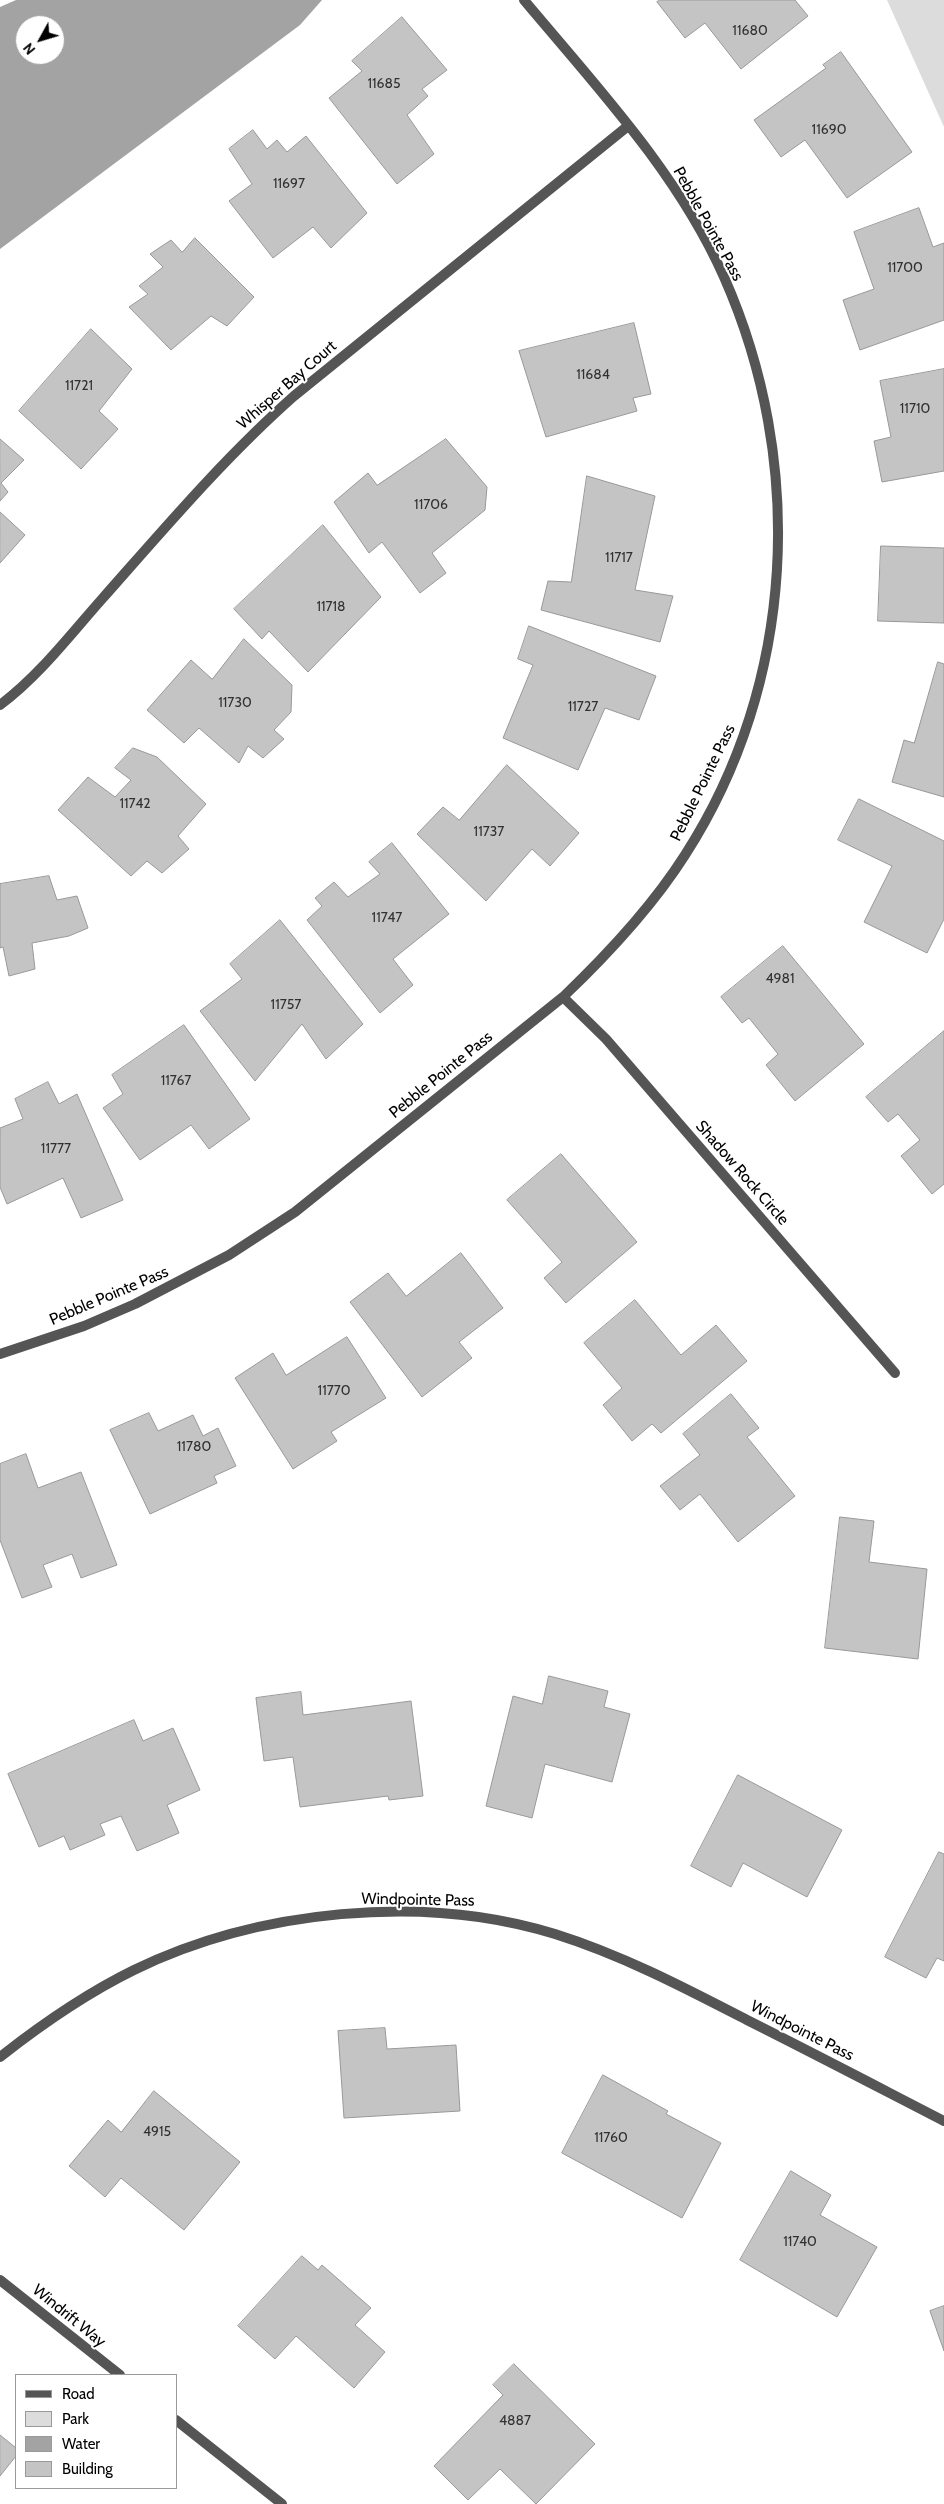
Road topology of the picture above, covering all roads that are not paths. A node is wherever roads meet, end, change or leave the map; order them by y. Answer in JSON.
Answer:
{"nodes":[{"id":1,"x":524,"y":0,"type":"edge"},
{"id":2,"x":628,"y":126,"type":"junction"},
{"id":3,"x":0,"y":705,"type":"edge"},
{"id":4,"x":563,"y":997,"type":"junction"},
{"id":5,"x":0,"y":1354,"type":"edge"},
{"id":6,"x":895,"y":1373,"type":"dead end"},
{"id":7,"x":0,"y":2057,"type":"edge"},
{"id":8,"x":944,"y":2121,"type":"edge"},
{"id":9,"x":0,"y":2280,"type":"edge"},
{"id":10,"x":119,"y":2374,"type":"edge"},
{"id":11,"x":178,"y":2422,"type":"edge"},
{"id":12,"x":282,"y":2504,"type":"edge"}],
"edges":[{"from":1,"to":2,"type":"street","name":"Pebble Pointe Pass"},
{"from":2,"to":3,"type":"street","name":"Whisper Bay Court"},
{"from":2,"to":4,"type":"street","name":"Pebble Pointe Pass"},
{"from":4,"to":5,"type":"street","name":"Pebble Pointe Pass"},
{"from":4,"to":6,"type":"street","name":"Shadow Rock Circle"},
{"from":7,"to":8,"type":"street","name":"Windpointe Pass"},
{"from":9,"to":10,"type":"street","name":"Windrift Way"},
{"from":11,"to":12,"type":"street"}]}
